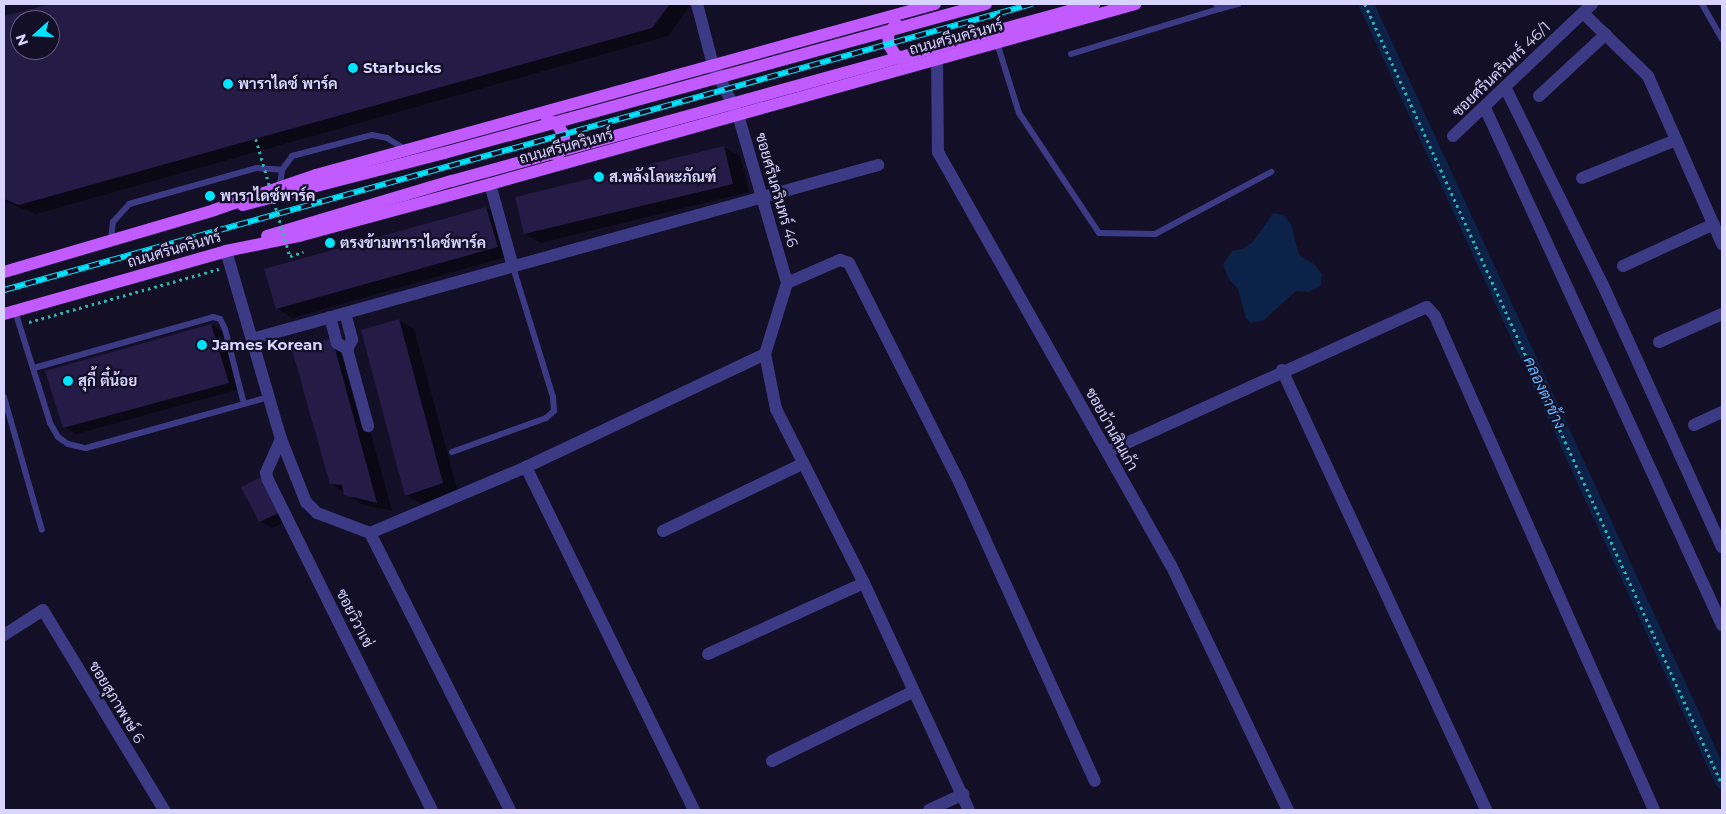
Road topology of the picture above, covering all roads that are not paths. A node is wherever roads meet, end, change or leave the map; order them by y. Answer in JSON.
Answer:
{"nodes":[{"id":1,"x":696,"y":4,"type":"edge"},
{"id":2,"x":935,"y":4,"type":"edge"},
{"id":3,"x":986,"y":4,"type":"edge"},
{"id":4,"x":1094,"y":4,"type":"edge"},
{"id":5,"x":1135,"y":4,"type":"edge"},
{"id":6,"x":1238,"y":4,"type":"edge"},
{"id":7,"x":1592,"y":4,"type":"edge"},
{"id":8,"x":1702,"y":4,"type":"edge"},
{"id":9,"x":1218,"y":6,"type":"edge"},
{"id":10,"x":908,"y":11,"type":"junction"},
{"id":11,"x":1583,"y":13,"type":"junction"},
{"id":12,"x":1606,"y":34,"type":"junction"},
{"id":13,"x":996,"y":37,"type":"junction"},
{"id":14,"x":1722,"y":38,"type":"edge"},
{"id":15,"x":1071,"y":54,"type":"dead end"},
{"id":16,"x":937,"y":59,"type":"junction"},
{"id":17,"x":923,"y":63,"type":"junction"},
{"id":18,"x":714,"y":65,"type":"junction"},
{"id":19,"x":1505,"y":87,"type":"junction"},
{"id":20,"x":1539,"y":96,"type":"dead end"},
{"id":21,"x":1485,"y":108,"type":"junction"},
{"id":22,"x":738,"y":115,"type":"junction"},
{"id":23,"x":528,"y":116,"type":"junction"},
{"id":24,"x":1453,"y":136,"type":"dead end"},
{"id":25,"x":1676,"y":140,"type":"junction"},
{"id":26,"x":406,"y":150,"type":"junction"},
{"id":27,"x":878,"y":164,"type":"dead end"},
{"id":28,"x":282,"y":170,"type":"junction"},
{"id":29,"x":541,"y":170,"type":"junction"},
{"id":30,"x":1271,"y":172,"type":"dead end"},
{"id":31,"x":1582,"y":178,"type":"dead end"},
{"id":32,"x":490,"y":184,"type":"junction"},
{"id":33,"x":280,"y":186,"type":"junction"},
{"id":34,"x":761,"y":198,"type":"junction"},
{"id":35,"x":214,"y":210,"type":"junction"},
{"id":36,"x":1714,"y":224,"type":"junction"},
{"id":37,"x":111,"y":240,"type":"junction"},
{"id":38,"x":1722,"y":244,"type":"edge"},
{"id":39,"x":231,"y":249,"type":"junction"},
{"id":40,"x":1623,"y":266,"type":"dead end"},
{"id":41,"x":513,"y":267,"type":"junction"},
{"id":42,"x":4,"y":272,"type":"edge"},
{"id":43,"x":786,"y":278,"type":"junction"},
{"id":44,"x":9,"y":313,"type":"edge"},
{"id":45,"x":345,"y":313,"type":"junction"},
{"id":46,"x":1722,"y":314,"type":"edge"},
{"id":47,"x":330,"y":317,"type":"junction"},
{"id":48,"x":252,"y":339,"type":"junction"},
{"id":49,"x":1659,"y":342,"type":"dead end"},
{"id":50,"x":347,"y":349,"type":"junction"},
{"id":51,"x":765,"y":354,"type":"junction"},
{"id":52,"x":34,"y":368,"type":"junction"},
{"id":53,"x":1282,"y":370,"type":"junction"},
{"id":54,"x":4,"y":397,"type":"edge"},
{"id":55,"x":270,"y":397,"type":"junction"},
{"id":56,"x":244,"y":404,"type":"junction"},
{"id":57,"x":1722,"y":412,"type":"edge"},
{"id":58,"x":1694,"y":425,"type":"dead end"},
{"id":59,"x":368,"y":426,"type":"dead end"},
{"id":60,"x":281,"y":439,"type":"junction"},
{"id":61,"x":452,"y":452,"type":"dead end"},
{"id":62,"x":1107,"y":452,"type":"junction"},
{"id":63,"x":802,"y":464,"type":"junction"},
{"id":64,"x":526,"y":467,"type":"junction"},
{"id":65,"x":42,"y":530,"type":"dead end"},
{"id":66,"x":663,"y":531,"type":"dead end"},
{"id":67,"x":370,"y":533,"type":"junction"},
{"id":68,"x":1722,"y":547,"type":"edge"},
{"id":69,"x":864,"y":583,"type":"junction"},
{"id":70,"x":1722,"y":625,"type":"edge"},
{"id":71,"x":4,"y":634,"type":"edge"},
{"id":72,"x":708,"y":654,"type":"dead end"},
{"id":73,"x":914,"y":691,"type":"junction"},
{"id":74,"x":772,"y":761,"type":"dead end"},
{"id":75,"x":1095,"y":781,"type":"dead end"},
{"id":76,"x":963,"y":794,"type":"junction"},
{"id":77,"x":164,"y":810,"type":"edge"},
{"id":78,"x":432,"y":810,"type":"edge"},
{"id":79,"x":510,"y":810,"type":"edge"},
{"id":80,"x":694,"y":810,"type":"edge"},
{"id":81,"x":929,"y":810,"type":"edge"},
{"id":82,"x":969,"y":810,"type":"edge"},
{"id":83,"x":1288,"y":810,"type":"edge"},
{"id":84,"x":1486,"y":810,"type":"edge"},
{"id":85,"x":1654,"y":810,"type":"edge"}],
"edges":[{"from":1,"to":18,"type":"street","name":"ซอยศรีนครินทร์ 46"},
{"from":2,"to":10,"type":"main road","name":"ถนนศรีนครินทร์"},
{"from":3,"to":35,"type":"main road","bridge":true},
{"from":4,"to":13,"type":"main road"},
{"from":5,"to":13,"type":"main road","name":"ถนนศรีนครินทร์"},
{"from":6,"to":9,"type":"lane"},
{"from":7,"to":11,"type":"street","name":"ซอยศรีนครินทร์ 46/1"},
{"from":8,"to":14,"type":"lane"},
{"from":9,"to":15,"type":"lane"},
{"from":10,"to":17,"type":"main road"},
{"from":10,"to":18,"type":"main road","name":"ถนนศรีนครินทร์"},
{"from":11,"to":12,"type":"street"},
{"from":11,"to":19,"type":"street","name":"ซอยศรีนครินทร์ 46/1"},
{"from":12,"to":20,"type":"street"},
{"from":12,"to":25,"type":"street"},
{"from":13,"to":16,"type":"main road","name":"ถนนศรีนครินทร์"},
{"from":13,"to":30,"type":"lane"},
{"from":13,"to":39,"type":"main road","bridge":true},
{"from":16,"to":17,"type":"main road","name":"ถนนศรีนครินทร์"},
{"from":16,"to":62,"type":"street","name":"ซอยบ้านสินเก้า"},
{"from":17,"to":22,"type":"main road","name":"ถนนศรีนครินทร์"},
{"from":18,"to":22,"type":"street","name":"ซอยศรีนครินทร์ 46"},
{"from":18,"to":23,"type":"main road","name":"ถนนศรีนครินทร์"},
{"from":19,"to":21,"type":"street","name":"ซอยศรีนครินทร์ 46/1"},
{"from":19,"to":68,"type":"street"},
{"from":21,"to":24,"type":"street","name":"ซอยศรีนครินทร์ 46/1"},
{"from":21,"to":70,"type":"street"},
{"from":22,"to":29,"type":"main road","name":"ถนนศรีนครินทร์"},
{"from":22,"to":34,"type":"street","name":"ซอยศรีนครินทร์ 46"},
{"from":23,"to":26,"type":"main road","name":"ถนนศรีนครินทร์"},
{"from":23,"to":29,"type":"main road"},
{"from":25,"to":31,"type":"street"},
{"from":25,"to":36,"type":"street"},
{"from":26,"to":28,"type":"lane"},
{"from":26,"to":33,"type":"main road","name":"ถนนศรีนครินทร์"},
{"from":27,"to":34,"type":"street"},
{"from":28,"to":33,"type":"lane"},
{"from":28,"to":37,"type":"lane"},
{"from":29,"to":32,"type":"main road","name":"ถนนศรีนครินทร์"},
{"from":32,"to":39,"type":"main road","name":"ถนนศรีนครินทร์"},
{"from":32,"to":41,"type":"street"},
{"from":33,"to":35,"type":"main road","name":"ถนนศรีนครินทร์"},
{"from":34,"to":41,"type":"street"},
{"from":34,"to":43,"type":"street","name":"ซอยศรีนครินทร์ 46"},
{"from":35,"to":37,"type":"main road","name":"ถนนศรีนครินทร์"},
{"from":36,"to":38,"type":"street"},
{"from":36,"to":40,"type":"street"},
{"from":37,"to":42,"type":"main road","name":"ถนนศรีนครินทร์"},
{"from":39,"to":44,"type":"main road","name":"ถนนศรีนครินทร์"},
{"from":39,"to":48,"type":"street"},
{"from":41,"to":45,"type":"street"},
{"from":41,"to":61,"type":"lane"},
{"from":43,"to":51,"type":"street"},
{"from":43,"to":75,"type":"street"},
{"from":44,"to":52,"type":"lane"},
{"from":45,"to":47,"type":"street"},
{"from":45,"to":50,"type":"street"},
{"from":46,"to":49,"type":"street"},
{"from":47,"to":48,"type":"street"},
{"from":47,"to":50,"type":"street"},
{"from":48,"to":55,"type":"street"},
{"from":50,"to":59,"type":"street"},
{"from":51,"to":63,"type":"street"},
{"from":51,"to":64,"type":"street"},
{"from":52,"to":56,"type":"lane"},
{"from":52,"to":56,"type":"lane"},
{"from":53,"to":62,"type":"street"},
{"from":53,"to":84,"type":"street"},
{"from":53,"to":85,"type":"street"},
{"from":54,"to":65,"type":"lane"},
{"from":55,"to":56,"type":"lane"},
{"from":55,"to":60,"type":"street"},
{"from":57,"to":58,"type":"street"},
{"from":60,"to":67,"type":"street"},
{"from":60,"to":78,"type":"street","name":"ซอยวิวาเช่"},
{"from":62,"to":83,"type":"street","name":"ซอยบ้านสินเก้า"},
{"from":63,"to":66,"type":"street"},
{"from":63,"to":69,"type":"street"},
{"from":64,"to":67,"type":"street"},
{"from":64,"to":80,"type":"street"},
{"from":67,"to":79,"type":"street"},
{"from":69,"to":72,"type":"street"},
{"from":69,"to":73,"type":"street"},
{"from":71,"to":77,"type":"street","name":"ซอยสุภาพงษ์ 6"},
{"from":73,"to":74,"type":"street"},
{"from":73,"to":76,"type":"street"},
{"from":76,"to":81,"type":"street"},
{"from":76,"to":82,"type":"street"}]}
